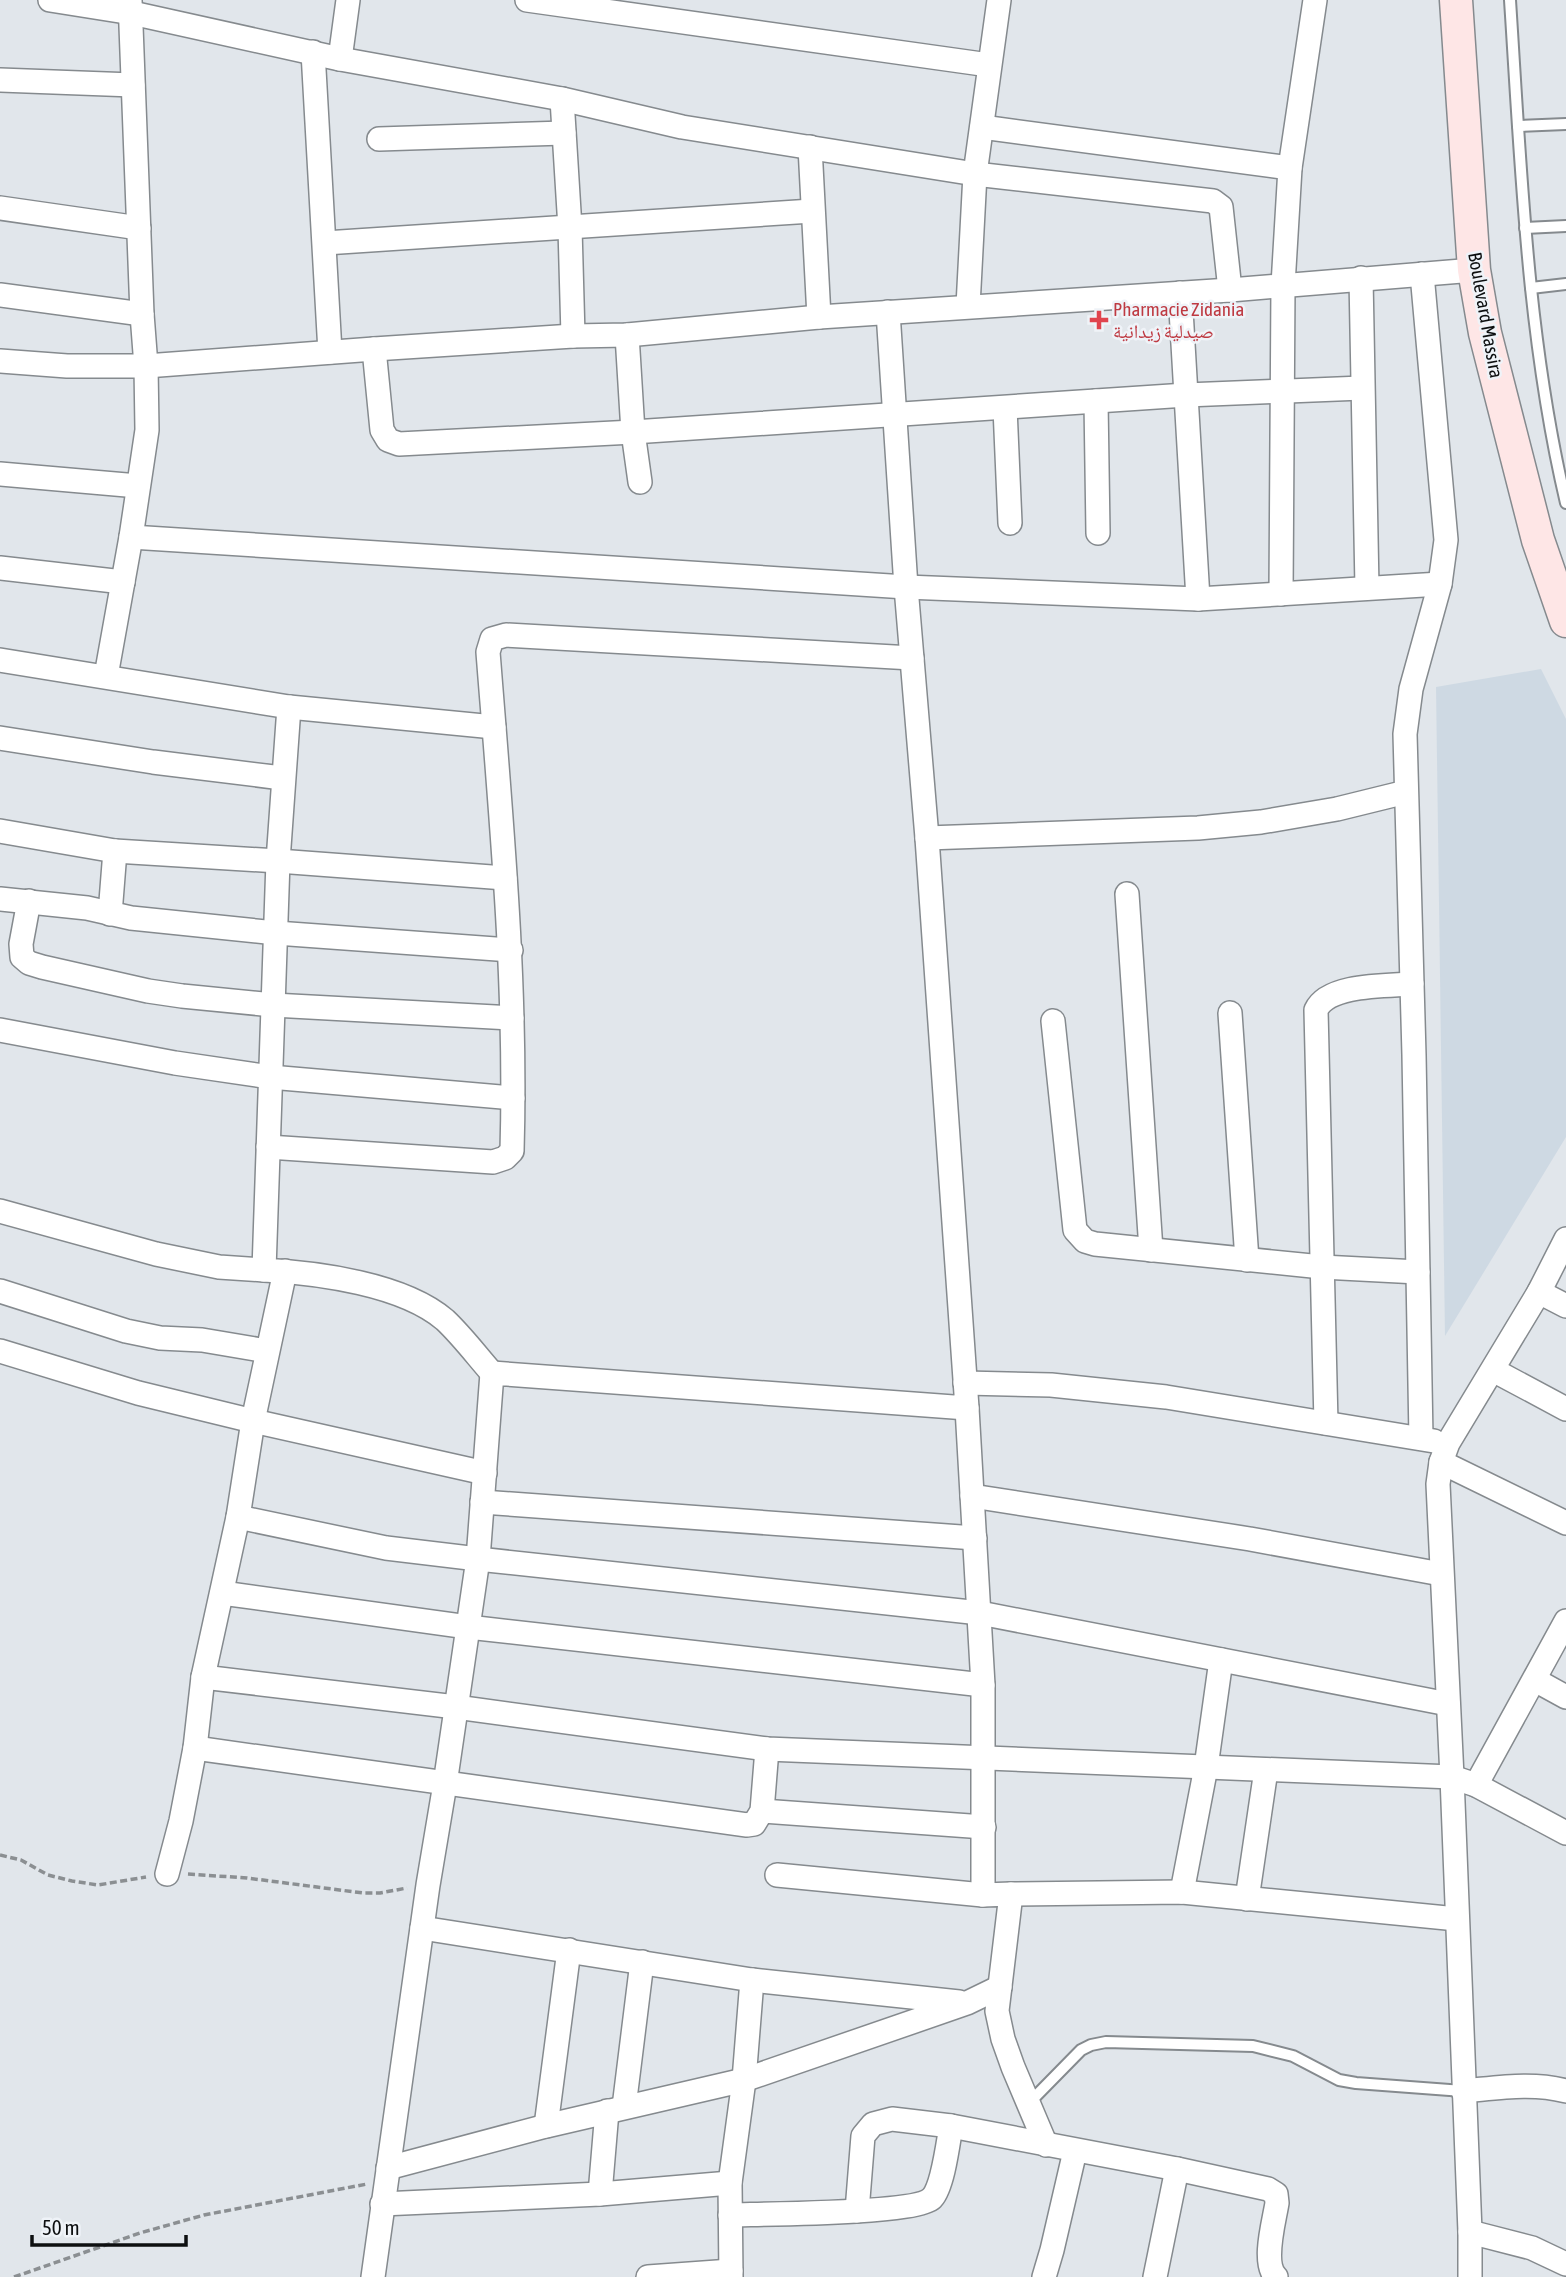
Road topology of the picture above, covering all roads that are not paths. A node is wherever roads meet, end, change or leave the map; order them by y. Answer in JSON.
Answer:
{"nodes":[{"id":1,"x":50,"y":0,"type":"edge"},
{"id":2,"x":348,"y":0,"type":"edge"},
{"id":3,"x":527,"y":0,"type":"edge"},
{"id":4,"x":999,"y":0,"type":"edge"},
{"id":5,"x":1315,"y":0,"type":"edge"},
{"id":6,"x":1456,"y":0,"type":"edge"},
{"id":7,"x":1510,"y":0,"type":"edge"},
{"id":8,"x":131,"y":6,"type":"edge"},
{"id":9,"x":625,"y":7,"type":"edge"},
{"id":10,"x":313,"y":52,"type":"junction"},
{"id":11,"x":340,"y":59,"type":"junction"},
{"id":12,"x":989,"y":65,"type":"junction"},
{"id":13,"x":0,"y":80,"type":"edge"},
{"id":14,"x":133,"y":85,"type":"junction"},
{"id":15,"x":562,"y":99,"type":"junction"},
{"id":16,"x":1566,"y":124,"type":"edge"},
{"id":17,"x":1518,"y":126,"type":"junction"},
{"id":18,"x":982,"y":127,"type":"junction"},
{"id":19,"x":564,"y":133,"type":"junction"},
{"id":20,"x":379,"y":139,"type":"dead end"},
{"id":21,"x":810,"y":147,"type":"junction"},
{"id":22,"x":1290,"y":168,"type":"junction"},
{"id":23,"x":975,"y":174,"type":"junction"},
{"id":24,"x":0,"y":208,"type":"edge"},
{"id":25,"x":812,"y":211,"type":"junction"},
{"id":26,"x":1566,"y":226,"type":"edge"},
{"id":27,"x":139,"y":228,"type":"junction"},
{"id":28,"x":570,"y":228,"type":"junction"},
{"id":29,"x":1525,"y":228,"type":"junction"},
{"id":30,"x":325,"y":243,"type":"junction"},
{"id":31,"x":1475,"y":270,"type":"junction"},
{"id":32,"x":1422,"y":274,"type":"junction"},
{"id":33,"x":1361,"y":278,"type":"junction"},
{"id":34,"x":1566,"y":284,"type":"edge"},
{"id":35,"x":1283,"y":285,"type":"junction"},
{"id":36,"x":1531,"y":288,"type":"junction"},
{"id":37,"x":1230,"y":290,"type":"junction"},
{"id":38,"x":1180,"y":293,"type":"junction"},
{"id":39,"x":0,"y":295,"type":"edge"},
{"id":40,"x":968,"y":306,"type":"junction"},
{"id":41,"x":888,"y":312,"type":"junction"},
{"id":42,"x":142,"y":314,"type":"junction"},
{"id":43,"x":819,"y":317,"type":"junction"},
{"id":44,"x":627,"y":335,"type":"junction"},
{"id":45,"x":573,"y":336,"type":"junction"},
{"id":46,"x":374,"y":349,"type":"junction"},
{"id":47,"x":330,"y":352,"type":"junction"},
{"id":48,"x":0,"y":361,"type":"edge"},
{"id":49,"x":146,"y":366,"type":"junction"},
{"id":50,"x":1362,"y":388,"type":"junction"},
{"id":51,"x":1282,"y":391,"type":"junction"},
{"id":52,"x":1186,"y":395,"type":"junction"},
{"id":53,"x":1096,"y":401,"type":"junction"},
{"id":54,"x":1006,"y":408,"type":"junction"},
{"id":55,"x":894,"y":415,"type":"junction"},
{"id":56,"x":633,"y":432,"type":"junction"},
{"id":57,"x":0,"y":474,"type":"edge"},
{"id":58,"x":640,"y":482,"type":"dead end"},
{"id":59,"x":138,"y":486,"type":"junction"},
{"id":60,"x":1566,"y":503,"type":"edge"},
{"id":61,"x":1010,"y":523,"type":"dead end"},
{"id":62,"x":1098,"y":533,"type":"dead end"},
{"id":63,"x":131,"y":537,"type":"junction"},
{"id":64,"x":0,"y":568,"type":"edge"},
{"id":65,"x":123,"y":582,"type":"junction"},
{"id":66,"x":1440,"y":584,"type":"junction"},
{"id":67,"x":906,"y":587,"type":"junction"},
{"id":68,"x":1367,"y":588,"type":"junction"},
{"id":69,"x":1281,"y":594,"type":"junction"},
{"id":70,"x":1198,"y":599,"type":"junction"},
{"id":71,"x":1566,"y":621,"type":"edge"},
{"id":72,"x":912,"y":658,"type":"junction"},
{"id":73,"x":0,"y":660,"type":"edge"},
{"id":74,"x":106,"y":676,"type":"junction"},
{"id":75,"x":289,"y":707,"type":"junction"},
{"id":76,"x":494,"y":727,"type":"junction"},
{"id":77,"x":0,"y":738,"type":"edge"},
{"id":78,"x":282,"y":778,"type":"junction"},
{"id":79,"x":1406,"y":792,"type":"junction"},
{"id":80,"x":0,"y":831,"type":"edge"},
{"id":81,"x":927,"y":838,"type":"junction"},
{"id":82,"x":115,"y":851,"type":"junction"},
{"id":83,"x":278,"y":860,"type":"junction"},
{"id":84,"x":505,"y":878,"type":"junction"},
{"id":85,"x":1127,"y":894,"type":"dead end"},
{"id":86,"x":0,"y":898,"type":"edge"},
{"id":87,"x":29,"y":901,"type":"junction"},
{"id":88,"x":110,"y":914,"type":"junction"},
{"id":89,"x":276,"y":933,"type":"junction"},
{"id":90,"x":511,"y":950,"type":"junction"},
{"id":91,"x":1412,"y":984,"type":"junction"},
{"id":92,"x":273,"y":1005,"type":"junction"},
{"id":93,"x":1230,"y":1013,"type":"dead end"},
{"id":94,"x":512,"y":1018,"type":"junction"},
{"id":95,"x":1053,"y":1021,"type":"dead end"},
{"id":96,"x":0,"y":1030,"type":"edge"},
{"id":97,"x":270,"y":1077,"type":"junction"},
{"id":98,"x":513,"y":1098,"type":"junction"},
{"id":99,"x":268,"y":1147,"type":"junction"},
{"id":100,"x":0,"y":1211,"type":"edge"},
{"id":101,"x":1566,"y":1238,"type":"edge"},
{"id":102,"x":1151,"y":1250,"type":"junction"},
{"id":103,"x":1247,"y":1260,"type":"junction"},
{"id":104,"x":1322,"y":1267,"type":"junction"},
{"id":105,"x":274,"y":1270,"type":"junction"},
{"id":106,"x":1418,"y":1272,"type":"junction"},
{"id":107,"x":0,"y":1291,"type":"edge"},
{"id":108,"x":1539,"y":1292,"type":"junction"},
{"id":109,"x":1566,"y":1306,"type":"edge"},
{"id":110,"x":0,"y":1351,"type":"edge"},
{"id":111,"x":267,"y":1351,"type":"junction"},
{"id":112,"x":1493,"y":1370,"type":"junction"},
{"id":113,"x":492,"y":1373,"type":"junction"},
{"id":114,"x":965,"y":1383,"type":"junction"},
{"id":115,"x":967,"y":1408,"type":"junction"},
{"id":116,"x":1566,"y":1409,"type":"edge"},
{"id":117,"x":253,"y":1421,"type":"junction"},
{"id":118,"x":1326,"y":1423,"type":"junction"},
{"id":119,"x":1421,"y":1438,"type":"junction"},
{"id":120,"x":1445,"y":1453,"type":"junction"},
{"id":121,"x":485,"y":1473,"type":"junction"},
{"id":122,"x":972,"y":1496,"type":"junction"},
{"id":123,"x":482,"y":1502,"type":"junction"},
{"id":124,"x":238,"y":1517,"type":"junction"},
{"id":125,"x":1566,"y":1523,"type":"edge"},
{"id":126,"x":975,"y":1538,"type":"junction"},
{"id":127,"x":478,"y":1559,"type":"junction"},
{"id":128,"x":1441,"y":1574,"type":"junction"},
{"id":129,"x":222,"y":1593,"type":"junction"},
{"id":130,"x":980,"y":1613,"type":"junction"},
{"id":131,"x":1566,"y":1621,"type":"edge"},
{"id":132,"x":468,"y":1627,"type":"junction"},
{"id":133,"x":1221,"y":1660,"type":"junction"},
{"id":134,"x":203,"y":1677,"type":"junction"},
{"id":135,"x":1535,"y":1680,"type":"junction"},
{"id":136,"x":983,"y":1685,"type":"junction"},
{"id":137,"x":1566,"y":1697,"type":"edge"},
{"id":138,"x":1448,"y":1704,"type":"junction"},
{"id":139,"x":456,"y":1707,"type":"junction"},
{"id":140,"x":195,"y":1748,"type":"junction"},
{"id":141,"x":767,"y":1749,"type":"junction"},
{"id":142,"x":984,"y":1759,"type":"junction"},
{"id":143,"x":1206,"y":1767,"type":"junction"},
{"id":144,"x":1266,"y":1770,"type":"junction"},
{"id":145,"x":1452,"y":1777,"type":"junction"},
{"id":146,"x":446,"y":1784,"type":"junction"},
{"id":147,"x":1476,"y":1785,"type":"junction"},
{"id":148,"x":762,"y":1811,"type":"junction"},
{"id":149,"x":984,"y":1827,"type":"junction"},
{"id":150,"x":1566,"y":1833,"type":"edge"},
{"id":151,"x":167,"y":1874,"type":"road end"},
{"id":152,"x":777,"y":1875,"type":"dead end"},
{"id":153,"x":1182,"y":1892,"type":"junction"},
{"id":154,"x":1011,"y":1894,"type":"junction"},
{"id":155,"x":983,"y":1895,"type":"junction"},
{"id":156,"x":1247,"y":1899,"type":"junction"},
{"id":157,"x":1458,"y":1919,"type":"junction"},
{"id":158,"x":422,"y":1927,"type":"junction"},
{"id":159,"x":569,"y":1950,"type":"junction"},
{"id":160,"x":642,"y":1962,"type":"junction"},
{"id":161,"x":752,"y":1980,"type":"junction"},
{"id":162,"x":1000,"y":1987,"type":"junction"},
{"id":163,"x":967,"y":2003,"type":"junction"},
{"id":164,"x":744,"y":2080,"type":"junction"},
{"id":165,"x":1463,"y":2091,"type":"junction"},
{"id":166,"x":1566,"y":2091,"type":"edge"},
{"id":167,"x":1028,"y":2104,"type":"junction"},
{"id":168,"x":615,"y":2109,"type":"junction"},
{"id":169,"x":546,"y":2126,"type":"junction"},
{"id":170,"x":951,"y":2126,"type":"junction"},
{"id":171,"x":1046,"y":2145,"type":"junction"},
{"id":172,"x":1075,"y":2151,"type":"junction"},
{"id":173,"x":1177,"y":2169,"type":"junction"},
{"id":174,"x":387,"y":2174,"type":"junction"},
{"id":175,"x":730,"y":2183,"type":"junction"},
{"id":176,"x":600,"y":2194,"type":"junction"},
{"id":177,"x":382,"y":2204,"type":"junction"},
{"id":178,"x":858,"y":2211,"type":"junction"},
{"id":179,"x":730,"y":2215,"type":"junction"},
{"id":180,"x":1470,"y":2232,"type":"junction"},
{"id":181,"x":1566,"y":2264,"type":"edge"},
{"id":182,"x":731,"y":2274,"type":"edge"},
{"id":183,"x":373,"y":2277,"type":"edge"},
{"id":184,"x":648,"y":2277,"type":"edge"},
{"id":185,"x":1044,"y":2277,"type":"edge"},
{"id":186,"x":1155,"y":2277,"type":"edge"},
{"id":187,"x":1276,"y":2277,"type":"edge"},
{"id":188,"x":1469,"y":2277,"type":"edge"}],
"edges":[{"from":1,"to":8,"type":"street"},
{"from":2,"to":11,"type":"street"},
{"from":3,"to":9,"type":"street"},
{"from":4,"to":12,"type":"street"},
{"from":5,"to":22,"type":"street"},
{"from":6,"to":31,"type":"main road","name":"Boulevard Massira"},
{"from":7,"to":17,"type":"lane"},
{"from":8,"to":10,"type":"street"},
{"from":8,"to":14,"type":"street"},
{"from":9,"to":12,"type":"street"},
{"from":10,"to":11,"type":"street"},
{"from":10,"to":30,"type":"street"},
{"from":11,"to":15,"type":"street"},
{"from":12,"to":18,"type":"street"},
{"from":13,"to":14,"type":"street"},
{"from":14,"to":27,"type":"street"},
{"from":15,"to":19,"type":"street"},
{"from":15,"to":21,"type":"street"},
{"from":16,"to":17,"type":"lane"},
{"from":17,"to":29,"type":"lane"},
{"from":18,"to":22,"type":"street"},
{"from":18,"to":23,"type":"street"},
{"from":19,"to":20,"type":"street"},
{"from":19,"to":28,"type":"street"},
{"from":21,"to":23,"type":"street"},
{"from":21,"to":25,"type":"street"},
{"from":22,"to":35,"type":"street"},
{"from":23,"to":37,"type":"street"},
{"from":23,"to":40,"type":"street"},
{"from":24,"to":27,"type":"street"},
{"from":25,"to":28,"type":"street"},
{"from":25,"to":43,"type":"street"},
{"from":26,"to":29,"type":"lane"},
{"from":27,"to":42,"type":"street"},
{"from":28,"to":30,"type":"street"},
{"from":28,"to":45,"type":"street"},
{"from":29,"to":36,"type":"lane"},
{"from":30,"to":47,"type":"street"},
{"from":31,"to":32,"type":"street"},
{"from":31,"to":71,"type":"main road","name":"Boulevard Massira"},
{"from":32,"to":33,"type":"street"},
{"from":32,"to":66,"type":"street"},
{"from":33,"to":35,"type":"street"},
{"from":33,"to":50,"type":"street"},
{"from":34,"to":36,"type":"lane"},
{"from":35,"to":37,"type":"street"},
{"from":35,"to":51,"type":"street"},
{"from":36,"to":60,"type":"lane"},
{"from":37,"to":38,"type":"street"},
{"from":38,"to":40,"type":"street"},
{"from":38,"to":52,"type":"street"},
{"from":39,"to":42,"type":"street"},
{"from":40,"to":41,"type":"street"},
{"from":41,"to":43,"type":"street"},
{"from":41,"to":55,"type":"street"},
{"from":42,"to":49,"type":"street"},
{"from":43,"to":44,"type":"street"},
{"from":44,"to":45,"type":"street"},
{"from":44,"to":56,"type":"street"},
{"from":45,"to":46,"type":"street"},
{"from":46,"to":47,"type":"street"},
{"from":46,"to":56,"type":"street"},
{"from":47,"to":49,"type":"street"},
{"from":48,"to":49,"type":"street"},
{"from":49,"to":59,"type":"street"},
{"from":50,"to":51,"type":"street"},
{"from":50,"to":68,"type":"street"},
{"from":51,"to":52,"type":"street"},
{"from":51,"to":69,"type":"street"},
{"from":52,"to":53,"type":"street"},
{"from":52,"to":70,"type":"street"},
{"from":53,"to":54,"type":"street"},
{"from":53,"to":62,"type":"street"},
{"from":54,"to":55,"type":"street"},
{"from":54,"to":61,"type":"street"},
{"from":55,"to":56,"type":"street"},
{"from":55,"to":67,"type":"street"},
{"from":56,"to":58,"type":"street"},
{"from":57,"to":59,"type":"street"},
{"from":59,"to":63,"type":"street"},
{"from":63,"to":65,"type":"street"},
{"from":63,"to":67,"type":"street"},
{"from":64,"to":65,"type":"street"},
{"from":65,"to":74,"type":"street"},
{"from":66,"to":68,"type":"street"},
{"from":66,"to":79,"type":"street"},
{"from":67,"to":70,"type":"street"},
{"from":67,"to":72,"type":"street"},
{"from":68,"to":69,"type":"street"},
{"from":69,"to":70,"type":"street"},
{"from":72,"to":76,"type":"street"},
{"from":72,"to":81,"type":"street"},
{"from":73,"to":74,"type":"street"},
{"from":74,"to":75,"type":"street"},
{"from":75,"to":76,"type":"street"},
{"from":75,"to":78,"type":"street"},
{"from":76,"to":84,"type":"street"},
{"from":77,"to":78,"type":"street"},
{"from":78,"to":83,"type":"street"},
{"from":79,"to":81,"type":"street"},
{"from":79,"to":91,"type":"street"},
{"from":80,"to":82,"type":"street"},
{"from":81,"to":114,"type":"street"},
{"from":82,"to":83,"type":"street"},
{"from":82,"to":88,"type":"street"},
{"from":83,"to":84,"type":"street"},
{"from":83,"to":89,"type":"street"},
{"from":84,"to":90,"type":"street"},
{"from":85,"to":102,"type":"street"},
{"from":86,"to":87,"type":"street"},
{"from":87,"to":88,"type":"street"},
{"from":87,"to":92,"type":"street"},
{"from":88,"to":89,"type":"street"},
{"from":89,"to":90,"type":"street"},
{"from":89,"to":92,"type":"street"},
{"from":90,"to":94,"type":"street"},
{"from":91,"to":104,"type":"street"},
{"from":91,"to":106,"type":"street"},
{"from":92,"to":94,"type":"street"},
{"from":92,"to":97,"type":"street"},
{"from":93,"to":103,"type":"street"},
{"from":94,"to":98,"type":"street"},
{"from":95,"to":102,"type":"street"},
{"from":96,"to":97,"type":"street"},
{"from":97,"to":98,"type":"street"},
{"from":97,"to":99,"type":"street"},
{"from":98,"to":99,"type":"street"},
{"from":99,"to":105,"type":"street"},
{"from":100,"to":105,"type":"street"},
{"from":101,"to":108,"type":"street"},
{"from":102,"to":103,"type":"street"},
{"from":103,"to":104,"type":"street"},
{"from":104,"to":106,"type":"street"},
{"from":104,"to":118,"type":"street"},
{"from":105,"to":111,"type":"street"},
{"from":105,"to":113,"type":"street"},
{"from":106,"to":119,"type":"street"},
{"from":107,"to":111,"type":"street"},
{"from":108,"to":109,"type":"street"},
{"from":108,"to":112,"type":"street"},
{"from":110,"to":117,"type":"street"},
{"from":111,"to":117,"type":"street"},
{"from":112,"to":116,"type":"street"},
{"from":112,"to":120,"type":"street"},
{"from":113,"to":115,"type":"street"},
{"from":113,"to":121,"type":"street"},
{"from":114,"to":115,"type":"street"},
{"from":114,"to":118,"type":"street"},
{"from":115,"to":122,"type":"street"},
{"from":117,"to":121,"type":"street"},
{"from":117,"to":124,"type":"street"},
{"from":118,"to":119,"type":"street"},
{"from":119,"to":120,"type":"street"},
{"from":120,"to":125,"type":"street"},
{"from":120,"to":128,"type":"street"},
{"from":121,"to":123,"type":"street"},
{"from":122,"to":126,"type":"street"},
{"from":122,"to":128,"type":"street"},
{"from":123,"to":126,"type":"street"},
{"from":123,"to":127,"type":"street"},
{"from":124,"to":127,"type":"street"},
{"from":124,"to":129,"type":"street"},
{"from":126,"to":130,"type":"street"},
{"from":127,"to":130,"type":"street"},
{"from":127,"to":132,"type":"street"},
{"from":128,"to":138,"type":"street"},
{"from":129,"to":132,"type":"street"},
{"from":129,"to":134,"type":"street"},
{"from":130,"to":133,"type":"street"},
{"from":130,"to":136,"type":"street"},
{"from":131,"to":135,"type":"street"},
{"from":132,"to":136,"type":"street"},
{"from":132,"to":139,"type":"street"},
{"from":133,"to":138,"type":"street"},
{"from":133,"to":143,"type":"street"},
{"from":134,"to":139,"type":"street"},
{"from":134,"to":140,"type":"street"},
{"from":135,"to":137,"type":"street"},
{"from":135,"to":147,"type":"street"},
{"from":136,"to":142,"type":"street"},
{"from":138,"to":145,"type":"street"},
{"from":139,"to":141,"type":"street"},
{"from":139,"to":146,"type":"street"},
{"from":140,"to":146,"type":"street"},
{"from":140,"to":151,"type":"street"},
{"from":141,"to":142,"type":"street"},
{"from":141,"to":148,"type":"street"},
{"from":142,"to":143,"type":"street"},
{"from":142,"to":149,"type":"street"},
{"from":143,"to":144,"type":"street"},
{"from":143,"to":153,"type":"street"},
{"from":144,"to":145,"type":"street"},
{"from":144,"to":156,"type":"street"},
{"from":145,"to":147,"type":"street"},
{"from":145,"to":157,"type":"street"},
{"from":146,"to":148,"type":"street"},
{"from":146,"to":158,"type":"street"},
{"from":147,"to":150,"type":"street"},
{"from":148,"to":149,"type":"street"},
{"from":149,"to":155,"type":"street"},
{"from":152,"to":155,"type":"street"},
{"from":153,"to":154,"type":"street"},
{"from":153,"to":156,"type":"street"},
{"from":154,"to":155,"type":"street"},
{"from":154,"to":162,"type":"street"},
{"from":156,"to":157,"type":"street"},
{"from":157,"to":165,"type":"street"},
{"from":158,"to":159,"type":"street"},
{"from":158,"to":174,"type":"street"},
{"from":159,"to":160,"type":"street"},
{"from":159,"to":169,"type":"street"},
{"from":160,"to":161,"type":"street"},
{"from":160,"to":168,"type":"street"},
{"from":161,"to":163,"type":"street"},
{"from":161,"to":164,"type":"street"},
{"from":162,"to":163,"type":"street"},
{"from":162,"to":167,"type":"street"},
{"from":163,"to":164,"type":"street"},
{"from":164,"to":168,"type":"street"},
{"from":164,"to":175,"type":"street"},
{"from":165,"to":166,"type":"street"},
{"from":165,"to":167,"type":"lane"},
{"from":165,"to":180,"type":"street"},
{"from":167,"to":171,"type":"street"},
{"from":168,"to":169,"type":"street"},
{"from":168,"to":176,"type":"street"},
{"from":169,"to":174,"type":"street"},
{"from":170,"to":171,"type":"street"},
{"from":170,"to":178,"type":"street"},
{"from":170,"to":178,"type":"street"},
{"from":171,"to":172,"type":"street"},
{"from":172,"to":173,"type":"street"},
{"from":172,"to":185,"type":"street"},
{"from":173,"to":186,"type":"street"},
{"from":173,"to":187,"type":"street"},
{"from":174,"to":177,"type":"street"},
{"from":175,"to":176,"type":"street"},
{"from":175,"to":179,"type":"street"},
{"from":176,"to":177,"type":"street"},
{"from":177,"to":183,"type":"street"},
{"from":178,"to":179,"type":"street"},
{"from":179,"to":182,"type":"street"},
{"from":180,"to":181,"type":"street"},
{"from":180,"to":188,"type":"street"},
{"from":182,"to":184,"type":"street"}]}
